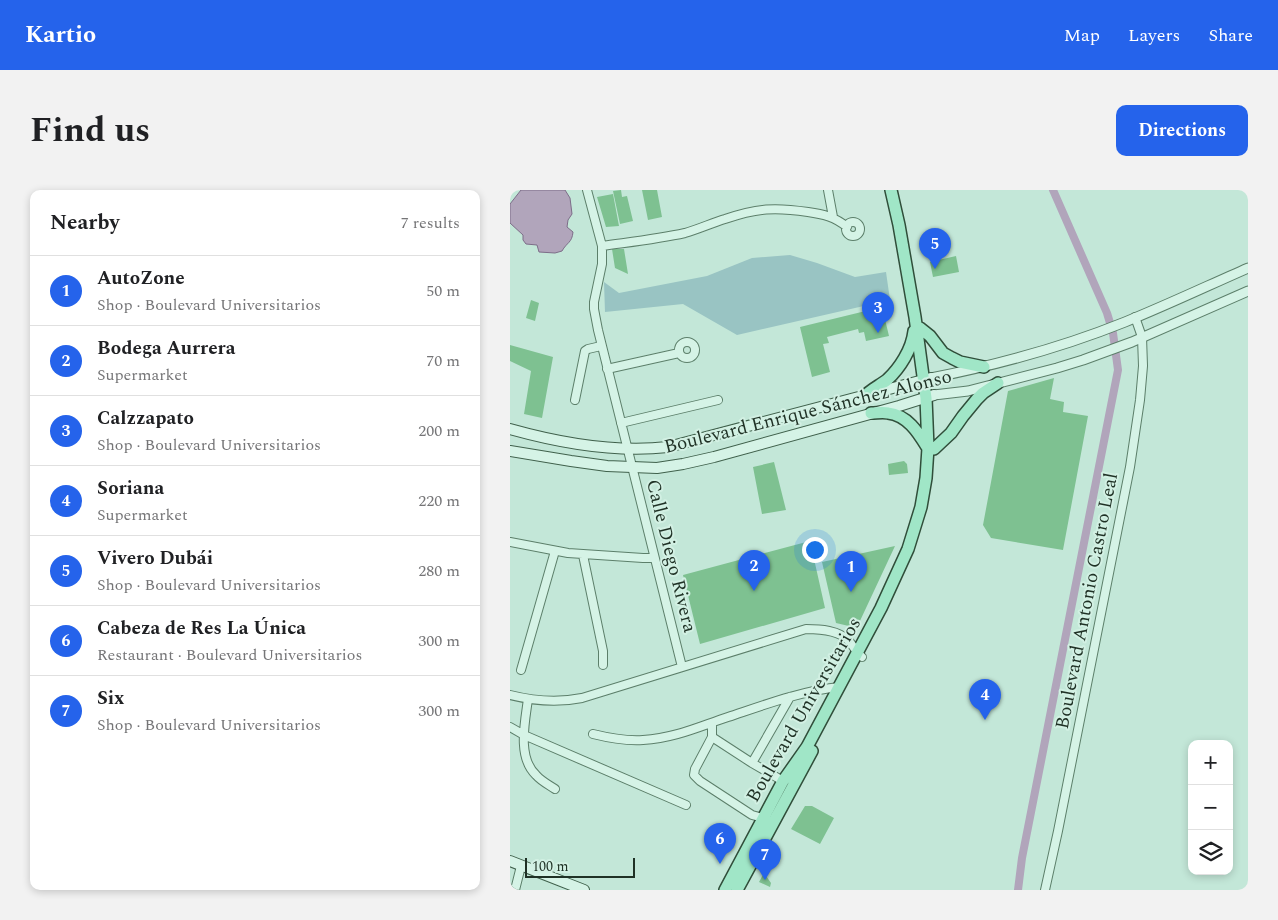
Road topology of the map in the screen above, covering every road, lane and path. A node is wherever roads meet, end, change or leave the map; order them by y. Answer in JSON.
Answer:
{"nodes":[{"id":1,"x":587,"y":190,"type":"edge"},
{"id":2,"x":828,"y":190,"type":"edge"},
{"id":3,"x":892,"y":190,"type":"edge"},
{"id":4,"x":833,"y":217,"type":"junction"},
{"id":5,"x":847,"y":226,"type":"dead end"},
{"id":6,"x":602,"y":246,"type":"junction"},
{"id":7,"x":1248,"y":268,"type":"edge"},
{"id":8,"x":1248,"y":291,"type":"edge"},
{"id":9,"x":914,"y":316,"type":"junction"},
{"id":10,"x":1131,"y":319,"type":"junction"},
{"id":11,"x":920,"y":328,"type":"junction"},
{"id":12,"x":1142,"y":337,"type":"junction"},
{"id":13,"x":601,"y":346,"type":"junction"},
{"id":14,"x":679,"y":353,"type":"dead end"},
{"id":15,"x":984,"y":367,"type":"junction"},
{"id":16,"x":608,"y":369,"type":"junction"},
{"id":17,"x":928,"y":380,"type":"junction"},
{"id":18,"x":998,"y":383,"type":"junction"},
{"id":19,"x":864,"y":397,"type":"junction"},
{"id":20,"x":930,"y":397,"type":"junction"},
{"id":21,"x":575,"y":400,"type":"dead end"},
{"id":22,"x":718,"y":400,"type":"dead end"},
{"id":23,"x":871,"y":414,"type":"junction"},
{"id":24,"x":621,"y":423,"type":"junction"},
{"id":25,"x":510,"y":429,"type":"edge"},
{"id":26,"x":627,"y":448,"type":"junction"},
{"id":27,"x":931,"y":449,"type":"junction"},
{"id":28,"x":510,"y":451,"type":"edge"},
{"id":29,"x":632,"y":467,"type":"junction"},
{"id":30,"x":510,"y":542,"type":"edge"},
{"id":31,"x":554,"y":552,"type":"junction"},
{"id":32,"x":583,"y":555,"type":"junction"},
{"id":33,"x":654,"y":558,"type":"junction"},
{"id":34,"x":848,"y":640,"type":"junction"},
{"id":35,"x":867,"y":642,"type":"junction"},
{"id":36,"x":860,"y":655,"type":"junction"},
{"id":37,"x":603,"y":665,"type":"dead end"},
{"id":38,"x":682,"y":667,"type":"junction"},
{"id":39,"x":521,"y":670,"type":"dead end"},
{"id":40,"x":839,"y":687,"type":"junction"},
{"id":41,"x":510,"y":695,"type":"edge"},
{"id":42,"x":790,"y":697,"type":"junction"},
{"id":43,"x":528,"y":699,"type":"junction"},
{"id":44,"x":712,"y":723,"type":"junction"},
{"id":45,"x":510,"y":727,"type":"edge"},
{"id":46,"x":593,"y":734,"type":"dead end"},
{"id":47,"x":524,"y":735,"type":"junction"},
{"id":48,"x":712,"y":736,"type":"junction"},
{"id":49,"x":810,"y":748,"type":"junction"},
{"id":50,"x":752,"y":763,"type":"junction"},
{"id":51,"x":783,"y":781,"type":"junction"},
{"id":52,"x":555,"y":789,"type":"dead end"},
{"id":53,"x":686,"y":805,"type":"dead end"},
{"id":54,"x":763,"y":818,"type":"junction"},
{"id":55,"x":510,"y":861,"type":"edge"},
{"id":56,"x":521,"y":866,"type":"junction"},
{"id":57,"x":580,"y":889,"type":"edge"},
{"id":58,"x":515,"y":890,"type":"edge"},
{"id":59,"x":725,"y":890,"type":"edge"},
{"id":60,"x":737,"y":890,"type":"edge"},
{"id":61,"x":1045,"y":890,"type":"edge"}],
"edges":[{"from":1,"to":6,"type":"street","name":"Calle Diego Rivera"},
{"from":2,"to":4,"type":"street"},
{"from":3,"to":9,"type":"main road","name":"Boulevard Universitarios"},
{"from":3,"to":11,"type":"main road","name":"Boulevard Universitarios"},
{"from":4,"to":5,"type":"street"},
{"from":4,"to":6,"type":"street"},
{"from":6,"to":13,"type":"street","name":"Calle Diego Rivera"},
{"from":7,"to":10,"type":"street","name":"Boulevard Enrique Sánchez Alonso"},
{"from":8,"to":12,"type":"street","name":"Boulevard Enrique Sánchez Alonso"},
{"from":9,"to":17,"type":"main road","name":"Boulevard Universitarios"},
{"from":9,"to":19,"type":"main road"},
{"from":10,"to":12,"type":"street","name":"Boulevard Antonio Castro Leal"},
{"from":10,"to":15,"type":"street","name":"Boulevard Enrique Sánchez Alonso"},
{"from":11,"to":15,"type":"main road"},
{"from":11,"to":17,"type":"main road","name":"Boulevard Universitarios"},
{"from":12,"to":18,"type":"street","name":"Boulevard Enrique Sánchez Alonso"},
{"from":12,"to":61,"type":"street","name":"Boulevard Antonio Castro Leal"},
{"from":13,"to":16,"type":"street","name":"Calle Diego Rivera"},
{"from":13,"to":21,"type":"street"},
{"from":14,"to":16,"type":"street"},
{"from":15,"to":17,"type":"street","name":"Boulevard Enrique Sánchez Alonso"},
{"from":16,"to":24,"type":"street","name":"Calle Diego Rivera"},
{"from":17,"to":19,"type":"main road","name":"Boulevard Enrique Sánchez Alonso"},
{"from":17,"to":20,"type":"main road","name":"Boulevard Universitarios"},
{"from":18,"to":20,"type":"street","name":"Boulevard Enrique Sánchez Alonso"},
{"from":18,"to":27,"type":"main road"},
{"from":19,"to":26,"type":"main road","name":"Boulevard Enrique Sánchez Alonso"},
{"from":20,"to":23,"type":"main road","name":"Boulevard Enrique Sánchez Alonso"},
{"from":20,"to":27,"type":"main road","name":"Boulevard Universitarios"},
{"from":22,"to":24,"type":"street"},
{"from":23,"to":27,"type":"main road"},
{"from":23,"to":29,"type":"main road","name":"Boulevard Enrique Sánchez Alonso"},
{"from":24,"to":26,"type":"street","name":"Calle Diego Rivera"},
{"from":25,"to":26,"type":"main road","name":"Boulevard Enrique Sánchez Alonso"},
{"from":26,"to":29,"type":"street","name":"Calle Diego Rivera"},
{"from":27,"to":35,"type":"main road","name":"Boulevard Universitarios"},
{"from":28,"to":29,"type":"main road","name":"Boulevard Enrique Sánchez Alonso"},
{"from":29,"to":33,"type":"street","name":"Calle Diego Rivera"},
{"from":30,"to":31,"type":"street"},
{"from":31,"to":32,"type":"street"},
{"from":31,"to":39,"type":"street"},
{"from":32,"to":33,"type":"street"},
{"from":32,"to":37,"type":"street"},
{"from":33,"to":38,"type":"street","name":"Calle Diego Rivera"},
{"from":34,"to":35,"type":"street"},
{"from":34,"to":36,"type":"street"},
{"from":34,"to":38,"type":"street"},
{"from":35,"to":36,"type":"main road","name":"Boulevard Universitarios"},
{"from":36,"to":40,"type":"main road","name":"Boulevard Universitarios"},
{"from":36,"to":49,"type":"main road","name":"Boulevard Universitarios"},
{"from":38,"to":43,"type":"street"},
{"from":40,"to":42,"type":"street"},
{"from":40,"to":49,"type":"main road","name":"Boulevard Universitarios"},
{"from":41,"to":43,"type":"street"},
{"from":42,"to":44,"type":"street"},
{"from":42,"to":50,"type":"street"},
{"from":43,"to":47,"type":"street"},
{"from":44,"to":46,"type":"street"},
{"from":44,"to":48,"type":"street"},
{"from":45,"to":47,"type":"street"},
{"from":47,"to":52,"type":"street"},
{"from":47,"to":53,"type":"street"},
{"from":48,"to":50,"type":"street"},
{"from":48,"to":54,"type":"street"},
{"from":49,"to":51,"type":"main road","name":"Boulevard Universitarios"},
{"from":49,"to":60,"type":"main road","name":"Boulevard Universitarios"},
{"from":50,"to":51,"type":"street"},
{"from":51,"to":54,"type":"main road","name":"Boulevard Universitarios"},
{"from":54,"to":59,"type":"main road","name":"Boulevard Universitarios"},
{"from":55,"to":56,"type":"main road"},
{"from":56,"to":57,"type":"main road"},
{"from":56,"to":58,"type":"street"}]}
